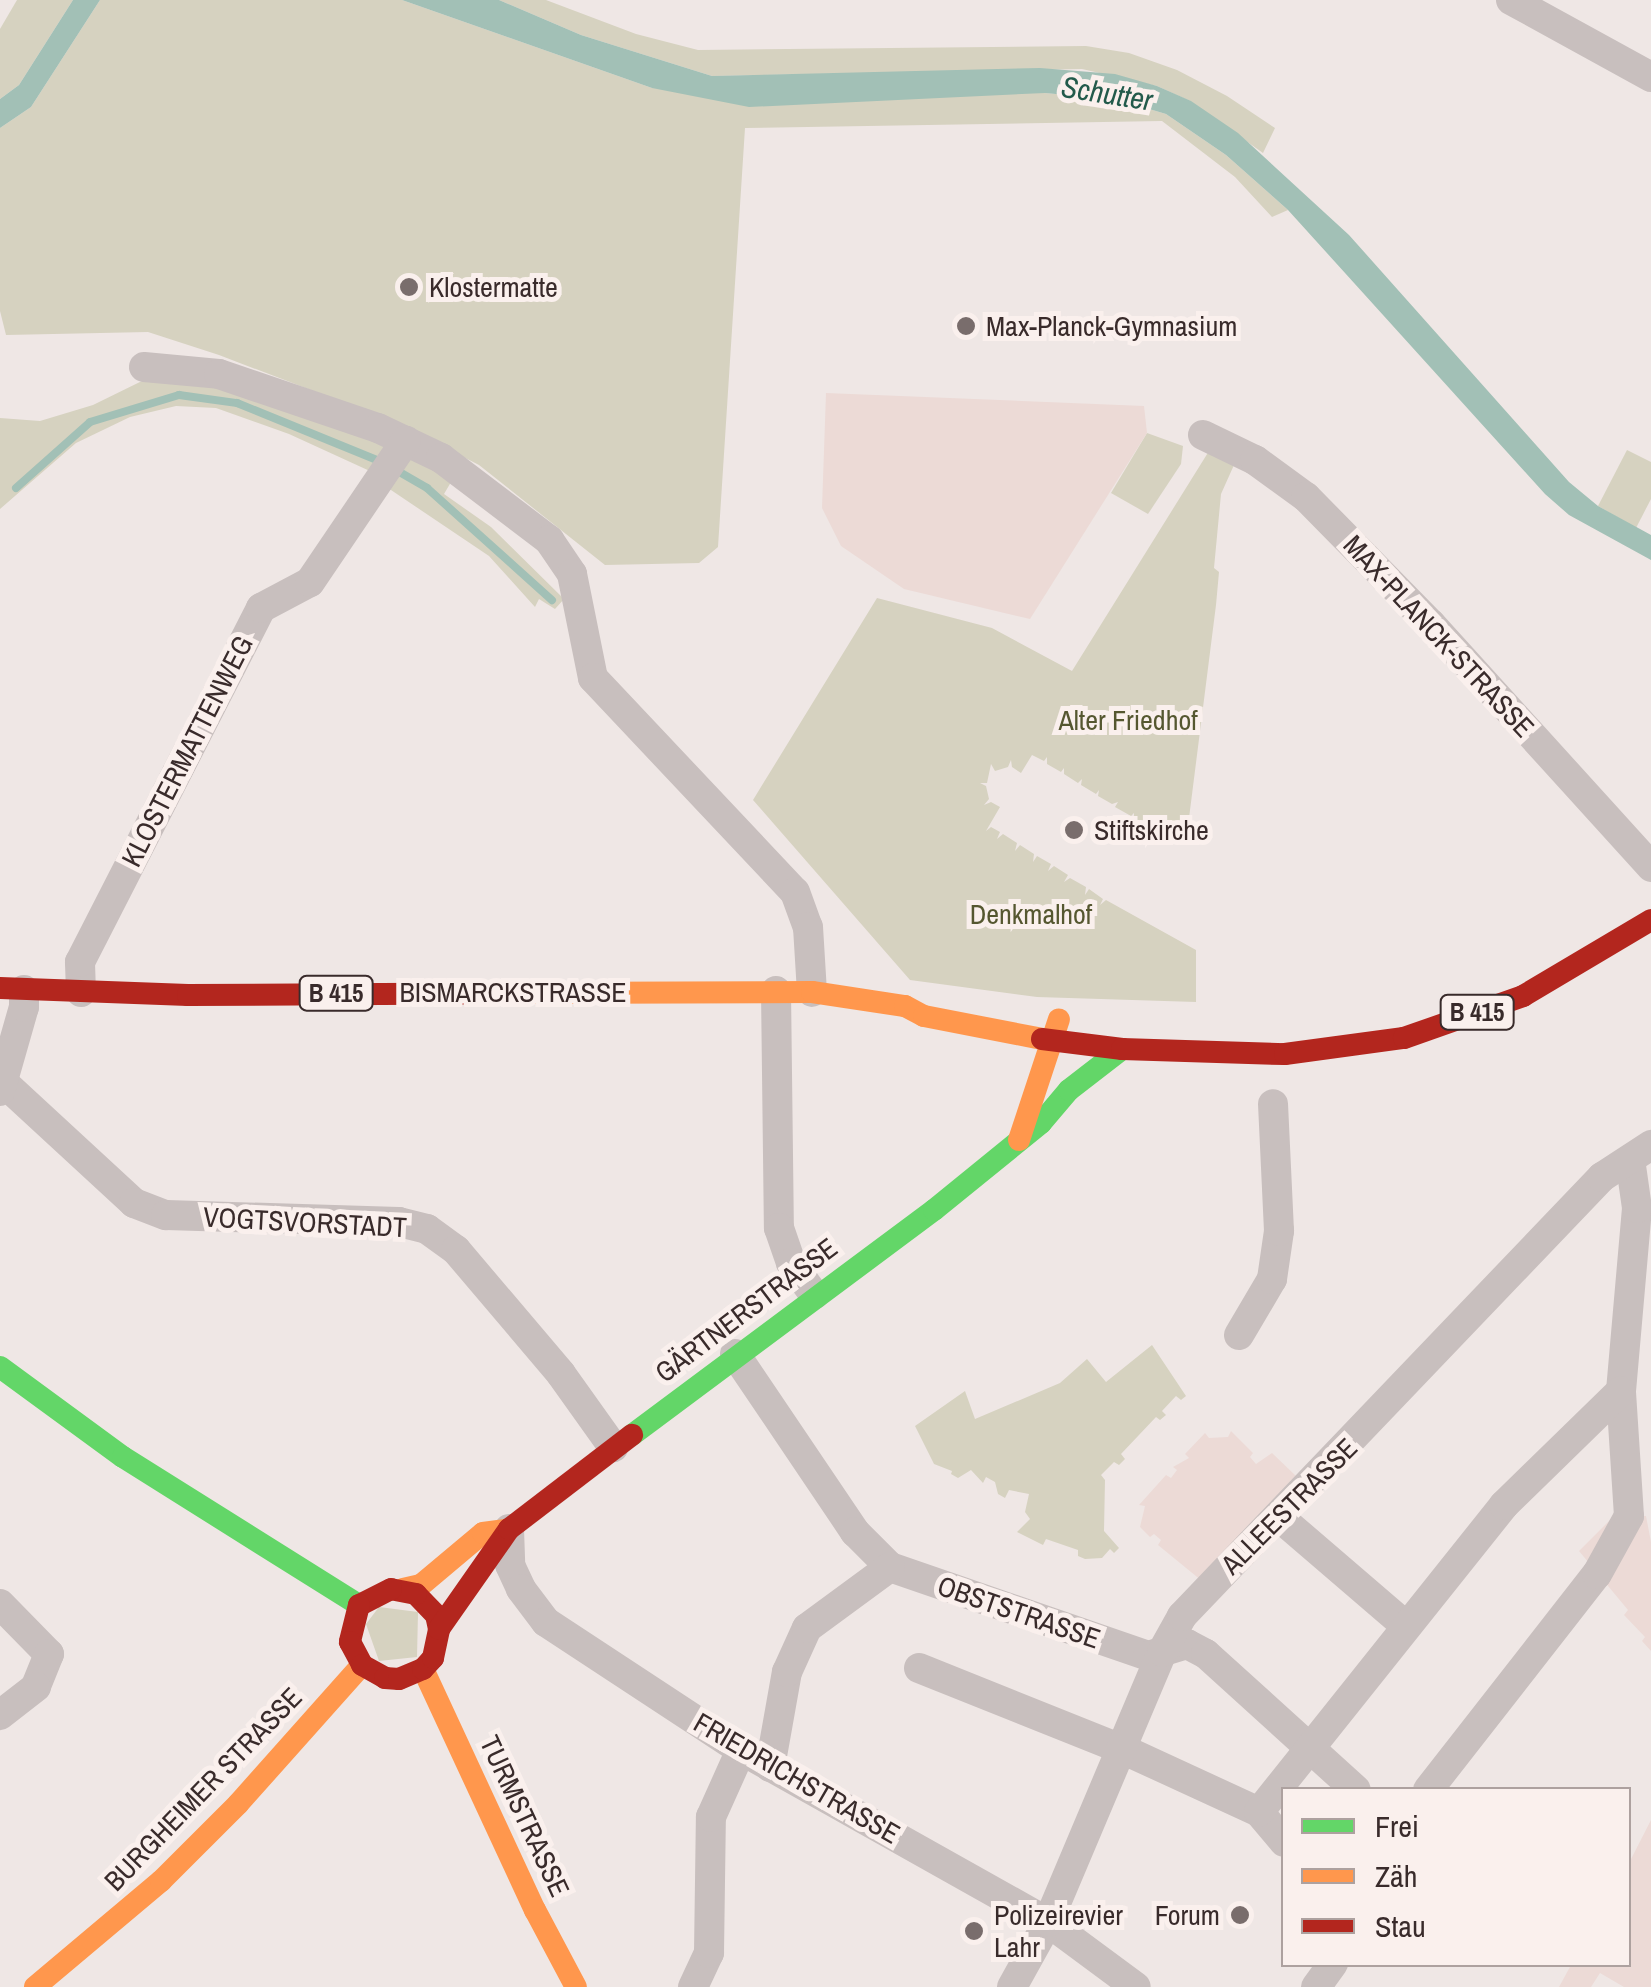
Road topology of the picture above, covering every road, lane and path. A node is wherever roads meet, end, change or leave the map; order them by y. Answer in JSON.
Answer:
{"nodes":[{"id":1,"x":1511,"y":0,"type":"edge"},
{"id":2,"x":1651,"y":77,"type":"edge"},
{"id":3,"x":144,"y":366,"type":"dead end"},
{"id":4,"x":1203,"y":435,"type":"dead end"},
{"id":5,"x":400,"y":449,"type":"junction"},
{"id":6,"x":1647,"y":882,"type":"edge"},
{"id":7,"x":1651,"y":920,"type":"edge"},
{"id":8,"x":12,"y":989,"type":"edge"},
{"id":9,"x":776,"y":990,"type":"junction"},
{"id":10,"x":81,"y":992,"type":"junction"},
{"id":11,"x":812,"y":992,"type":"junction"},
{"id":12,"x":905,"y":1006,"type":"junction"},
{"id":13,"x":1059,"y":1018,"type":"junction"},
{"id":14,"x":1094,"y":1021,"type":"dead end"},
{"id":15,"x":1060,"y":1042,"type":"junction"},
{"id":16,"x":1122,"y":1049,"type":"junction"},
{"id":17,"x":2,"y":1087,"type":"edge"},
{"id":18,"x":1069,"y":1090,"type":"junction"},
{"id":19,"x":1273,"y":1104,"type":"dead end"},
{"id":20,"x":1019,"y":1140,"type":"junction"},
{"id":21,"x":1640,"y":1152,"type":"edge"},
{"id":22,"x":814,"y":1295,"type":"junction"},
{"id":23,"x":1239,"y":1335,"type":"dead end"},
{"id":24,"x":735,"y":1354,"type":"junction"},
{"id":25,"x":0,"y":1367,"type":"edge"},
{"id":26,"x":1632,"y":1375,"type":"edge"},
{"id":27,"x":613,"y":1447,"type":"junction"},
{"id":28,"x":1278,"y":1516,"type":"junction"},
{"id":29,"x":509,"y":1529,"type":"junction"},
{"id":30,"x":890,"y":1567,"type":"junction"},
{"id":31,"x":403,"y":1589,"type":"junction"},
{"id":32,"x":0,"y":1604,"type":"edge"},
{"id":33,"x":359,"y":1605,"type":"junction"},
{"id":34,"x":1406,"y":1626,"type":"junction"},
{"id":35,"x":440,"y":1629,"type":"junction"},
{"id":36,"x":1162,"y":1652,"type":"junction"},
{"id":37,"x":362,"y":1665,"type":"junction"},
{"id":38,"x":919,"y":1668,"type":"dead end"},
{"id":39,"x":423,"y":1669,"type":"junction"},
{"id":40,"x":0,"y":1715,"type":"edge"},
{"id":41,"x":1309,"y":1746,"type":"junction"},
{"id":42,"x":1122,"y":1749,"type":"junction"},
{"id":43,"x":741,"y":1750,"type":"junction"},
{"id":44,"x":770,"y":1767,"type":"junction"},
{"id":45,"x":1353,"y":1787,"type":"edge"},
{"id":46,"x":1430,"y":1787,"type":"edge"},
{"id":47,"x":1259,"y":1812,"type":"junction"},
{"id":48,"x":1281,"y":1838,"type":"edge"},
{"id":49,"x":1048,"y":1922,"type":"junction"},
{"id":50,"x":35,"y":1987,"type":"edge"},
{"id":51,"x":576,"y":1987,"type":"edge"},
{"id":52,"x":693,"y":1987,"type":"edge"},
{"id":53,"x":1012,"y":1987,"type":"edge"},
{"id":54,"x":1136,"y":1987,"type":"edge"}],
"edges":[{"from":1,"to":2,"type":"street"},
{"from":3,"to":5,"type":"street"},
{"from":4,"to":6,"type":"street","name":"MAX-PLANCK-STRASSE"},
{"from":5,"to":10,"type":"street","name":"KLOSTERMATTENWEG"},
{"from":5,"to":11,"type":"street"},
{"from":7,"to":16,"type":"street","number":"B 415"},
{"from":8,"to":10,"type":"street","name":"BISMARCKSTRASSE","number":"B 415"},
{"from":8,"to":17,"type":"street"},
{"from":9,"to":10,"type":"street","name":"BISMARCKSTRASSE","number":"B 415"},
{"from":9,"to":11,"type":"street","name":"BISMARCKSTRASSE","number":"B 415"},
{"from":9,"to":22,"type":"street"},
{"from":11,"to":12,"type":"street","name":"BISMARCKSTRASSE","number":"B 415"},
{"from":12,"to":13,"type":"street","name":"BISMARCKSTRASSE","number":"B 415"},
{"from":12,"to":15,"type":"street","name":"BISMARCKSTRASSE","number":"B 415"},
{"from":13,"to":14,"type":"street","number":"B 415"},
{"from":13,"to":15,"type":"street"},
{"from":15,"to":16,"type":"street","number":"B 415"},
{"from":15,"to":18,"type":"street"},
{"from":15,"to":20,"type":"street"},
{"from":16,"to":18,"type":"street","name":"GÄRTNERSTRASSE"},
{"from":17,"to":27,"type":"street","name":"VOGTSVORSTADT"},
{"from":18,"to":20,"type":"street","name":"GÄRTNERSTRASSE"},
{"from":19,"to":23,"type":"street"},
{"from":20,"to":22,"type":"street","name":"GÄRTNERSTRASSE"},
{"from":21,"to":26,"type":"street"},
{"from":21,"to":28,"type":"street","name":"ALLEESTRASSE"},
{"from":22,"to":24,"type":"street","name":"GÄRTNERSTRASSE"},
{"from":24,"to":27,"type":"street","name":"GÄRTNERSTRASSE"},
{"from":24,"to":30,"type":"street","name":"OBSTSTRASSE"},
{"from":25,"to":33,"type":"street"},
{"from":26,"to":34,"type":"street"},
{"from":26,"to":46,"type":"street"},
{"from":27,"to":29,"type":"street","name":"GÄRTNERSTRASSE"},
{"from":28,"to":34,"type":"street"},
{"from":28,"to":36,"type":"street","name":"ALLEESTRASSE"},
{"from":29,"to":31,"type":"street","name":"GÄRTNERSTRASSE"},
{"from":29,"to":35,"type":"street","name":"GÄRTNERSTRASSE"},
{"from":29,"to":43,"type":"street","name":"FRIEDRICHSTRASSE"},
{"from":30,"to":36,"type":"street","name":"OBSTSTRASSE"},
{"from":30,"to":44,"type":"street"},
{"from":31,"to":33,"type":"street"},
{"from":31,"to":35,"type":"street"},
{"from":32,"to":40,"type":"street"},
{"from":33,"to":37,"type":"street"},
{"from":34,"to":41,"type":"street"},
{"from":35,"to":39,"type":"street"},
{"from":36,"to":41,"type":"street","name":"OBSTSTRASSE"},
{"from":36,"to":42,"type":"street","name":"ALLEESTRASSE"},
{"from":37,"to":39,"type":"street"},
{"from":37,"to":50,"type":"street","name":"BURGHEIMER STRASSE"},
{"from":38,"to":42,"type":"street"},
{"from":39,"to":51,"type":"street","name":"TURMSTRASSE"},
{"from":41,"to":45,"type":"street","name":"OBSTSTRASSE"},
{"from":41,"to":47,"type":"street"},
{"from":42,"to":47,"type":"street"},
{"from":42,"to":49,"type":"street","name":"ALLEESTRASSE"},
{"from":43,"to":44,"type":"street","name":"FRIEDRICHSTRASSE"},
{"from":43,"to":52,"type":"street"},
{"from":44,"to":49,"type":"street","name":"FRIEDRICHSTRASSE"},
{"from":47,"to":48,"type":"street"},
{"from":49,"to":53,"type":"street","name":"ALLEESTRASSE"},
{"from":49,"to":54,"type":"street","name":"FRIEDRICHSTRASSE"}]}
